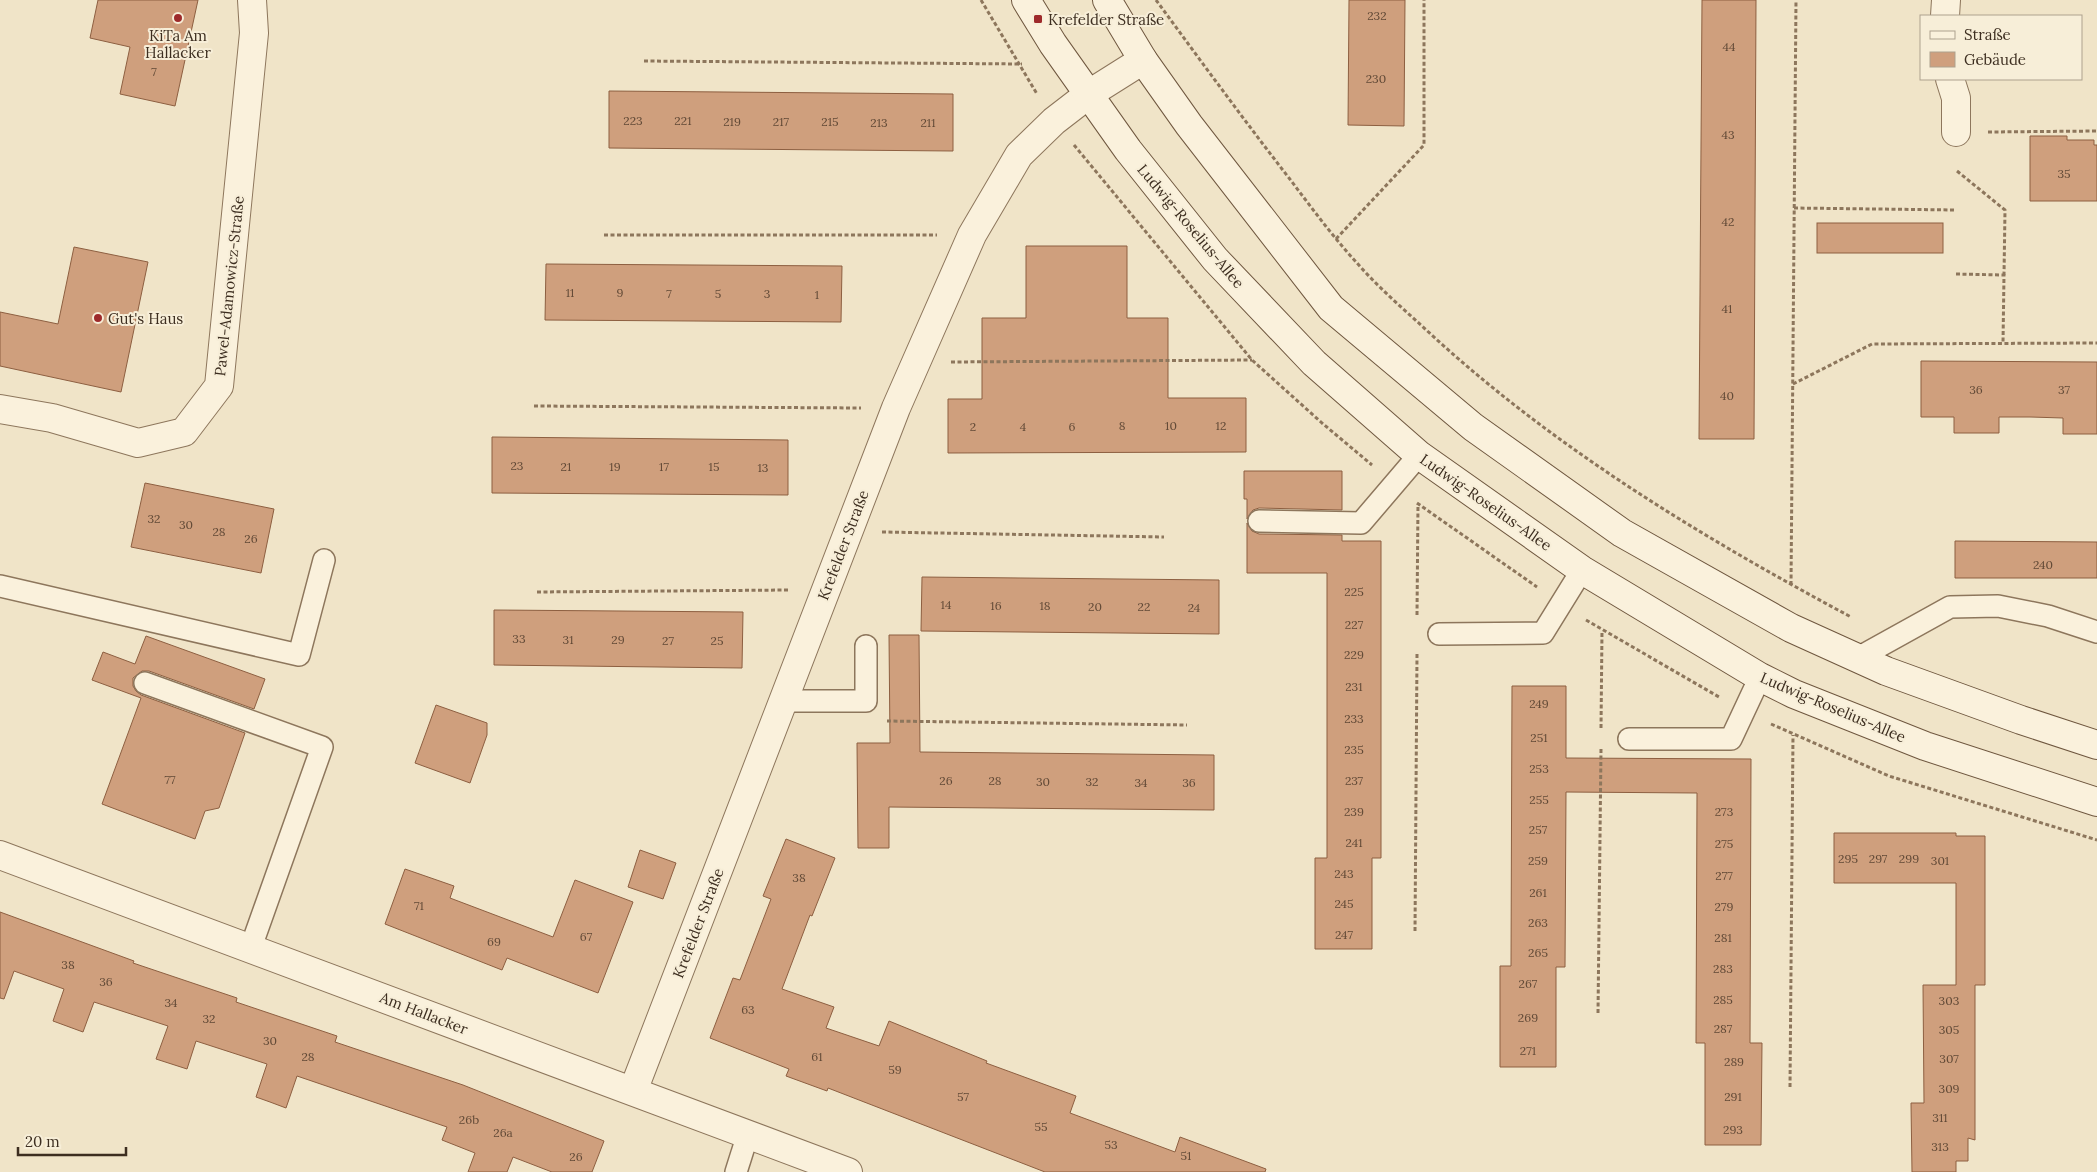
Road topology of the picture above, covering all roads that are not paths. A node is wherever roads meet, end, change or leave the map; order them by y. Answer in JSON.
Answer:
{"nodes":[{"id":1,"x":252,"y":0,"type":"edge"},
{"id":2,"x":1026,"y":0,"type":"edge"},
{"id":3,"x":1107,"y":0,"type":"edge"},
{"id":4,"x":1946,"y":0,"type":"edge"},
{"id":5,"x":1946,"y":15,"type":"edge"},
{"id":6,"x":1143,"y":60,"type":"junction"},
{"id":7,"x":1950,"y":80,"type":"edge"},
{"id":8,"x":1089,"y":94,"type":"junction"},
{"id":9,"x":1956,"y":132,"type":"road end"},
{"id":10,"x":0,"y":409,"type":"edge"},
{"id":11,"x":1419,"y":455,"type":"junction"},
{"id":12,"x":1259,"y":522,"type":"dead end"},
{"id":13,"x":324,"y":560,"type":"dead end"},
{"id":14,"x":1582,"y":570,"type":"junction"},
{"id":15,"x":0,"y":586,"type":"edge"},
{"id":16,"x":2097,"y":632,"type":"edge"},
{"id":17,"x":1439,"y":634,"type":"dead end"},
{"id":18,"x":866,"y":646,"type":"dead end"},
{"id":19,"x":1858,"y":658,"type":"junction"},
{"id":20,"x":1760,"y":677,"type":"junction"},
{"id":21,"x":144,"y":683,"type":"dead end"},
{"id":22,"x":783,"y":701,"type":"junction"},
{"id":23,"x":1629,"y":739,"type":"dead end"},
{"id":24,"x":2097,"y":745,"type":"edge"},
{"id":25,"x":2097,"y":802,"type":"edge"},
{"id":26,"x":0,"y":854,"type":"edge"},
{"id":27,"x":251,"y":947,"type":"junction"},
{"id":28,"x":633,"y":1091,"type":"junction"},
{"id":29,"x":748,"y":1134,"type":"junction"},
{"id":30,"x":736,"y":1172,"type":"edge"},
{"id":31,"x":848,"y":1172,"type":"edge"}],
"edges":[{"from":1,"to":10,"type":"street","name":"Pawel-Adamowicz-Straße"},
{"from":2,"to":8,"type":"street","name":"Ludwig-Roselius-Allee"},
{"from":3,"to":6,"type":"street"},
{"from":4,"to":5,"type":"street"},
{"from":6,"to":8,"type":"street","name":"Krefelder Straße"},
{"from":6,"to":19,"type":"street"},
{"from":7,"to":9,"type":"street"},
{"from":8,"to":11,"type":"street","name":"Ludwig-Roselius-Allee"},
{"from":8,"to":22,"type":"street","name":"Krefelder Straße"},
{"from":11,"to":12,"type":"lane"},
{"from":11,"to":14,"type":"street","name":"Ludwig-Roselius-Allee"},
{"from":13,"to":15,"type":"lane"},
{"from":14,"to":17,"type":"lane"},
{"from":14,"to":20,"type":"street","name":"Ludwig-Roselius-Allee"},
{"from":16,"to":19,"type":"lane"},
{"from":18,"to":22,"type":"lane"},
{"from":19,"to":24,"type":"street"},
{"from":20,"to":23,"type":"lane"},
{"from":20,"to":25,"type":"street","name":"Ludwig-Roselius-Allee"},
{"from":21,"to":27,"type":"lane"},
{"from":22,"to":28,"type":"street","name":"Krefelder Straße"},
{"from":26,"to":27,"type":"street","name":"Am Hallacker"},
{"from":27,"to":28,"type":"street","name":"Am Hallacker"},
{"from":28,"to":29,"type":"street","name":"Am Hallacker"},
{"from":29,"to":30,"type":"lane"},
{"from":29,"to":31,"type":"street","name":"Am Hallacker"}]}
